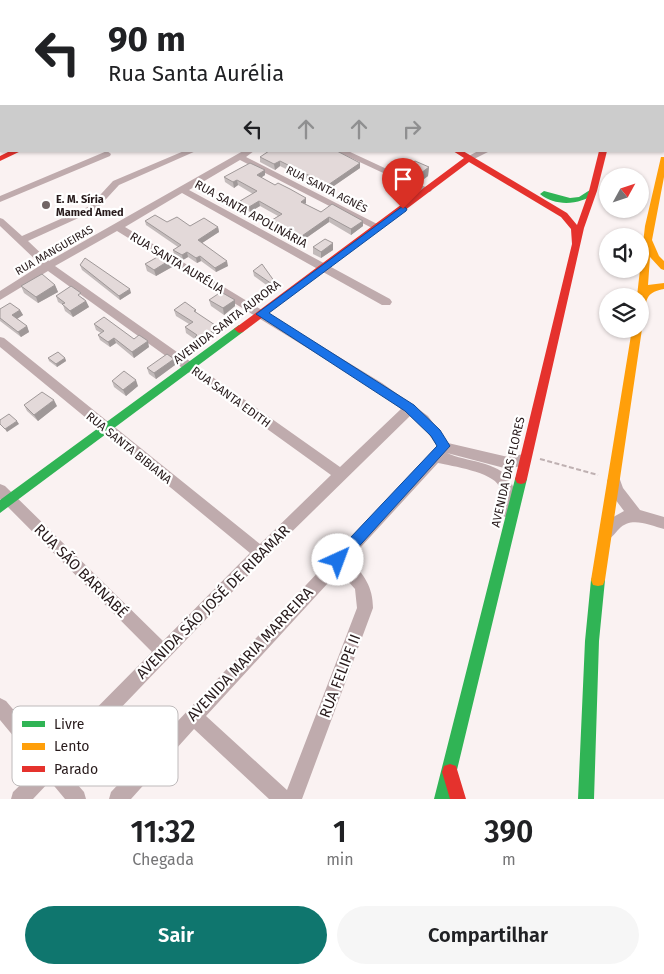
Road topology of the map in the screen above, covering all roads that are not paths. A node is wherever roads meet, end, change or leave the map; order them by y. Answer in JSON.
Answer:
{"nodes":[{"id":1,"x":15,"y":152,"type":"edge"},
{"id":2,"x":190,"y":152,"type":"edge"},
{"id":3,"x":248,"y":152,"type":"edge"},
{"id":4,"x":342,"y":152,"type":"edge"},
{"id":5,"x":463,"y":152,"type":"edge"},
{"id":6,"x":603,"y":152,"type":"edge"},
{"id":7,"x":107,"y":154,"type":"dead end"},
{"id":8,"x":476,"y":154,"type":"edge"},
{"id":9,"x":240,"y":157,"type":"junction"},
{"id":10,"x":0,"y":159,"type":"edge"},
{"id":11,"x":664,"y":159,"type":"edge"},
{"id":12,"x":183,"y":190,"type":"junction"},
{"id":13,"x":427,"y":190,"type":"junction"},
{"id":14,"x":593,"y":191,"type":"junction"},
{"id":15,"x":0,"y":199,"type":"edge"},
{"id":16,"x":0,"y":221,"type":"edge"},
{"id":17,"x":649,"y":226,"type":"junction"},
{"id":18,"x":118,"y":227,"type":"junction"},
{"id":19,"x":378,"y":228,"type":"junction"},
{"id":20,"x":20,"y":241,"type":"junction"},
{"id":21,"x":576,"y":251,"type":"junction"},
{"id":22,"x":48,"y":266,"type":"junction"},
{"id":23,"x":664,"y":267,"type":"edge"},
{"id":24,"x":322,"y":268,"type":"junction"},
{"id":25,"x":664,"y":286,"type":"edge"},
{"id":26,"x":644,"y":288,"type":"edge"},
{"id":27,"x":649,"y":289,"type":"edge"},
{"id":28,"x":0,"y":296,"type":"edge"},
{"id":29,"x":386,"y":302,"type":"dead end"},
{"id":30,"x":262,"y":314,"type":"junction"},
{"id":31,"x":635,"y":338,"type":"edge"},
{"id":32,"x":0,"y":341,"type":"edge"},
{"id":33,"x":190,"y":367,"type":"junction"},
{"id":34,"x":410,"y":408,"type":"junction"},
{"id":35,"x":106,"y":429,"type":"junction"},
{"id":36,"x":440,"y":452,"type":"junction"},
{"id":37,"x":524,"y":460,"type":"junction"},
{"id":38,"x":341,"y":475,"type":"junction"},
{"id":39,"x":607,"y":478,"type":"junction"},
{"id":40,"x":3,"y":499,"type":"edge"},
{"id":41,"x":636,"y":514,"type":"junction"},
{"id":42,"x":664,"y":523,"type":"edge"},
{"id":43,"x":604,"y":537,"type":"junction"},
{"id":44,"x":506,"y":542,"type":"junction"},
{"id":45,"x":260,"y":554,"type":"junction"},
{"id":46,"x":338,"y":560,"type":"junction"},
{"id":47,"x":162,"y":652,"type":"junction"},
{"id":48,"x":110,"y":706,"type":"edge"},
{"id":49,"x":0,"y":707,"type":"edge"},
{"id":50,"x":193,"y":716,"type":"junction"},
{"id":51,"x":12,"y":721,"type":"edge"},
{"id":52,"x":178,"y":733,"type":"edge"},
{"id":53,"x":449,"y":769,"type":"junction"},
{"id":54,"x":33,"y":786,"type":"edge"},
{"id":55,"x":66,"y":786,"type":"edge"},
{"id":56,"x":130,"y":786,"type":"edge"},
{"id":57,"x":20,"y":799,"type":"edge"},
{"id":58,"x":77,"y":799,"type":"edge"},
{"id":59,"x":118,"y":799,"type":"edge"},
{"id":60,"x":283,"y":799,"type":"edge"},
{"id":61,"x":293,"y":799,"type":"edge"},
{"id":62,"x":442,"y":799,"type":"edge"},
{"id":63,"x":458,"y":799,"type":"edge"},
{"id":64,"x":586,"y":799,"type":"edge"}],
"edges":[{"from":1,"to":10,"type":"main road"},
{"from":2,"to":20,"type":"street"},
{"from":3,"to":9,"type":"street","name":"RUA MANGUEIRAS"},
{"from":4,"to":13,"type":"street"},
{"from":5,"to":8,"type":"main road"},
{"from":6,"to":14,"type":"main road","name":"AVENIDA DAS FLORES"},
{"from":7,"to":15,"type":"street"},
{"from":8,"to":13,"type":"main road","name":"AVENIDA SANTA AURORA"},
{"from":8,"to":14,"type":"main road"},
{"from":8,"to":21,"type":"main road"},
{"from":9,"to":12,"type":"street","name":"RUA MANGUEIRAS"},
{"from":9,"to":19,"type":"street","name":"RUA SANTA AGNÊS"},
{"from":11,"to":17,"type":"main road"},
{"from":12,"to":18,"type":"street","name":"RUA MANGUEIRAS"},
{"from":12,"to":24,"type":"street","name":"RUA SANTA APOLINÁRIA"},
{"from":13,"to":19,"type":"main road","name":"AVENIDA SANTA AURORA"},
{"from":14,"to":21,"type":"main road","name":"AVENIDA DAS FLORES"},
{"from":16,"to":20,"type":"street","name":"RUA SANTA EDITH"},
{"from":17,"to":23,"type":"main road"},
{"from":17,"to":26,"type":"main road"},
{"from":18,"to":22,"type":"street","name":"RUA MANGUEIRAS"},
{"from":18,"to":30,"type":"street","name":"RUA SANTA AURÉLIA"},
{"from":19,"to":24,"type":"main road","name":"AVENIDA SANTA AURORA"},
{"from":20,"to":22,"type":"street","name":"RUA SANTA EDITH"},
{"from":21,"to":37,"type":"main road","name":"AVENIDA DAS FLORES"},
{"from":22,"to":28,"type":"street","name":"RUA MANGUEIRAS"},
{"from":22,"to":33,"type":"street","name":"RUA SANTA EDITH"},
{"from":24,"to":29,"type":"street","name":"RUA SANTA APOLINÁRIA"},
{"from":24,"to":30,"type":"main road","name":"AVENIDA SANTA AURORA"},
{"from":25,"to":27,"type":"main road"},
{"from":30,"to":33,"type":"main road","name":"AVENIDA SANTA AURORA"},
{"from":30,"to":34,"type":"street","name":"RUA SANTA AURÉLIA"},
{"from":31,"to":39,"type":"main road"},
{"from":32,"to":35,"type":"street","name":"RUA SANTA BIBIANA"},
{"from":33,"to":35,"type":"main road","name":"AVENIDA SANTA AURORA"},
{"from":33,"to":38,"type":"street","name":"RUA SANTA EDITH"},
{"from":34,"to":36,"type":"street","name":"RUA SANTA AURÉLIA"},
{"from":34,"to":38,"type":"street","name":"AVENIDA SÃO JOSÉ DE RIBAMAR"},
{"from":35,"to":40,"type":"main road","name":"AVENIDA SANTA AURORA"},
{"from":35,"to":45,"type":"street","name":"RUA SANTA BIBIANA"},
{"from":36,"to":37,"type":"street"},
{"from":36,"to":44,"type":"street"},
{"from":36,"to":46,"type":"street","name":"AVENIDA MARIA MARREIRA"},
{"from":37,"to":44,"type":"main road","name":"AVENIDA DAS FLORES"},
{"from":38,"to":45,"type":"street","name":"AVENIDA SÃO JOSÉ DE RIBAMAR"},
{"from":39,"to":41,"type":"street"},
{"from":39,"to":43,"type":"main road"},
{"from":40,"to":47,"type":"street","name":"RUA SÃO BARNABÉ"},
{"from":41,"to":42,"type":"street"},
{"from":41,"to":43,"type":"street"},
{"from":43,"to":64,"type":"main road"},
{"from":44,"to":53,"type":"main road","name":"AVENIDA DAS FLORES"},
{"from":45,"to":47,"type":"street","name":"AVENIDA SÃO JOSÉ DE RIBAMAR"},
{"from":46,"to":50,"type":"street","name":"AVENIDA MARIA MARREIRA"},
{"from":46,"to":61,"type":"street","name":"RUA FELIPE II"},
{"from":47,"to":48,"type":"street","name":"AVENIDA SÃO JOSÉ DE RIBAMAR"},
{"from":49,"to":51,"type":"street"},
{"from":50,"to":52,"type":"street","name":"AVENIDA MARIA MARREIRA"},
{"from":50,"to":60,"type":"street"},
{"from":53,"to":62,"type":"main road","name":"AVENIDA DAS FLORES"},
{"from":53,"to":63,"type":"main road"},
{"from":54,"to":57,"type":"street","name":"AVENIDA SÃO JOSÉ DE RIBAMAR"},
{"from":55,"to":58,"type":"street"},
{"from":56,"to":59,"type":"street","name":"AVENIDA MARIA MARREIRA"}]}
